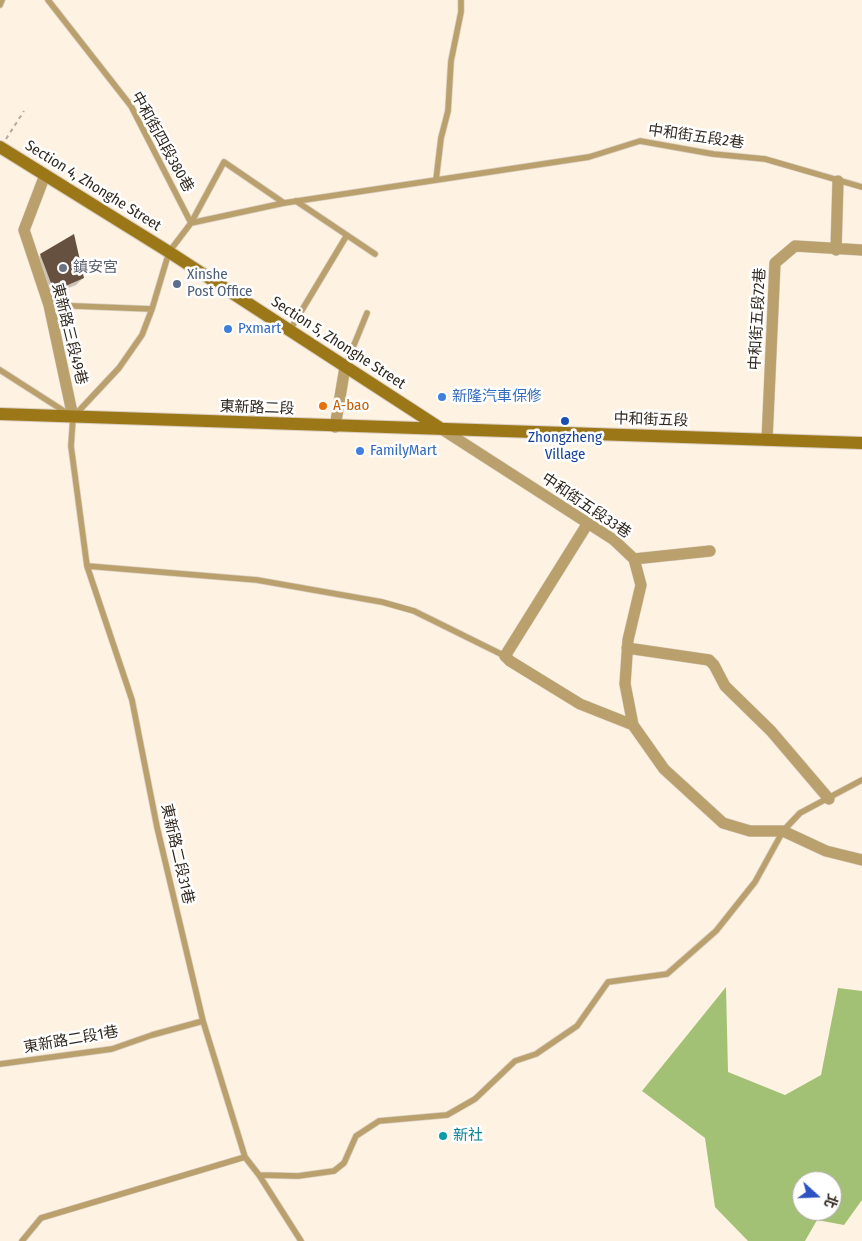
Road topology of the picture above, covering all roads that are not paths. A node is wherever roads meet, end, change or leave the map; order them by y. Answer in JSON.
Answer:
{"nodes":[{"id":1,"x":2,"y":0,"type":"edge"},
{"id":2,"x":48,"y":0,"type":"edge"},
{"id":3,"x":461,"y":0,"type":"edge"},
{"id":4,"x":0,"y":5,"type":"edge"},
{"id":5,"x":0,"y":147,"type":"edge"},
{"id":6,"x":45,"y":175,"type":"junction"},
{"id":7,"x":436,"y":180,"type":"junction"},
{"id":8,"x":838,"y":181,"type":"junction"},
{"id":9,"x":862,"y":187,"type":"edge"},
{"id":10,"x":296,"y":201,"type":"junction"},
{"id":11,"x":284,"y":203,"type":"junction"},
{"id":12,"x":191,"y":223,"type":"junction"},
{"id":13,"x":347,"y":236,"type":"junction"},
{"id":14,"x":836,"y":250,"type":"junction"},
{"id":15,"x":862,"y":250,"type":"edge"},
{"id":16,"x":169,"y":252,"type":"junction"},
{"id":17,"x":375,"y":254,"type":"dead end"},
{"id":18,"x":49,"y":305,"type":"junction"},
{"id":19,"x":152,"y":309,"type":"junction"},
{"id":20,"x":367,"y":313,"type":"dead end"},
{"id":21,"x":290,"y":330,"type":"junction"},
{"id":22,"x":345,"y":367,"type":"junction"},
{"id":23,"x":0,"y":370,"type":"edge"},
{"id":24,"x":0,"y":414,"type":"edge"},
{"id":25,"x":73,"y":417,"type":"junction"},
{"id":26,"x":335,"y":427,"type":"junction"},
{"id":27,"x":440,"y":428,"type":"junction"},
{"id":28,"x":767,"y":440,"type":"junction"},
{"id":29,"x":862,"y":443,"type":"edge"},
{"id":30,"x":588,"y":523,"type":"junction"},
{"id":31,"x":710,"y":551,"type":"dead end"},
{"id":32,"x":634,"y":559,"type":"junction"},
{"id":33,"x":88,"y":566,"type":"junction"},
{"id":34,"x":627,"y":648,"type":"junction"},
{"id":35,"x":505,"y":656,"type":"junction"},
{"id":36,"x":633,"y":725,"type":"junction"},
{"id":37,"x":862,"y":780,"type":"edge"},
{"id":38,"x":829,"y":799,"type":"junction"},
{"id":39,"x":783,"y":831,"type":"junction"},
{"id":40,"x":862,"y":860,"type":"edge"},
{"id":41,"x":203,"y":1021,"type":"junction"},
{"id":42,"x":0,"y":1064,"type":"edge"},
{"id":43,"x":245,"y":1157,"type":"junction"},
{"id":44,"x":259,"y":1175,"type":"junction"},
{"id":45,"x":22,"y":1241,"type":"edge"},
{"id":46,"x":301,"y":1241,"type":"edge"}],
"edges":[{"from":1,"to":4,"type":"lane"},
{"from":2,"to":12,"type":"lane","name":"中和街四段380巷"},
{"from":3,"to":7,"type":"lane"},
{"from":5,"to":6,"type":"main road","name":"Section 4, Zhonghe Street"},
{"from":6,"to":16,"type":"main road","name":"Section 4, Zhonghe Street"},
{"from":6,"to":18,"type":"street","name":"東新路三段49巷"},
{"from":7,"to":8,"type":"lane","name":"中和街五段2巷"},
{"from":7,"to":10,"type":"lane","name":"中和街五段2巷"},
{"from":8,"to":9,"type":"lane","name":"中和街五段2巷"},
{"from":8,"to":14,"type":"street"},
{"from":10,"to":11,"type":"lane","name":"中和街五段2巷"},
{"from":10,"to":13,"type":"lane"},
{"from":11,"to":12,"type":"lane","name":"中和街五段2巷"},
{"from":11,"to":12,"type":"lane"},
{"from":12,"to":16,"type":"lane"},
{"from":13,"to":17,"type":"lane"},
{"from":13,"to":21,"type":"lane"},
{"from":14,"to":15,"type":"street","name":"中和街五段72巷"},
{"from":14,"to":28,"type":"street","name":"中和街五段72巷"},
{"from":16,"to":19,"type":"lane"},
{"from":16,"to":21,"type":"main road","name":"Section 5, Zhonghe Street"},
{"from":18,"to":19,"type":"lane"},
{"from":18,"to":25,"type":"street","name":"東新路三段49巷"},
{"from":19,"to":25,"type":"lane"},
{"from":20,"to":22,"type":"lane"},
{"from":21,"to":22,"type":"main road","name":"Section 5, Zhonghe Street"},
{"from":22,"to":26,"type":"street"},
{"from":22,"to":27,"type":"main road","name":"Section 5, Zhonghe Street"},
{"from":23,"to":25,"type":"lane"},
{"from":24,"to":25,"type":"main road","name":"東新路二段"},
{"from":25,"to":26,"type":"main road","name":"東新路二段"},
{"from":25,"to":33,"type":"lane","name":"東新路二段31巷"},
{"from":26,"to":27,"type":"main road","name":"東新路二段"},
{"from":27,"to":28,"type":"main road","name":"中和街五段"},
{"from":27,"to":30,"type":"street","name":"中和街五段33巷"},
{"from":28,"to":29,"type":"main road","name":"中和街五段"},
{"from":30,"to":32,"type":"street","name":"中和街五段33巷"},
{"from":30,"to":35,"type":"street"},
{"from":31,"to":32,"type":"street"},
{"from":32,"to":34,"type":"street","name":"中和街五段33巷"},
{"from":33,"to":35,"type":"lane"},
{"from":33,"to":41,"type":"lane","name":"東新路二段31巷"},
{"from":34,"to":36,"type":"street","name":"中和街五段33巷"},
{"from":34,"to":38,"type":"street"},
{"from":35,"to":36,"type":"street"},
{"from":36,"to":39,"type":"street","name":"中和街五段33巷"},
{"from":37,"to":38,"type":"lane"},
{"from":38,"to":39,"type":"lane"},
{"from":39,"to":40,"type":"street","name":"中和街五段33巷"},
{"from":39,"to":44,"type":"lane"},
{"from":41,"to":42,"type":"lane","name":"東新路二段1巷"},
{"from":41,"to":43,"type":"lane","name":"東新路二段31巷"},
{"from":43,"to":44,"type":"lane","name":"東新路二段31巷"},
{"from":43,"to":45,"type":"lane"},
{"from":44,"to":46,"type":"lane","name":"東新路二段31巷"}]}
